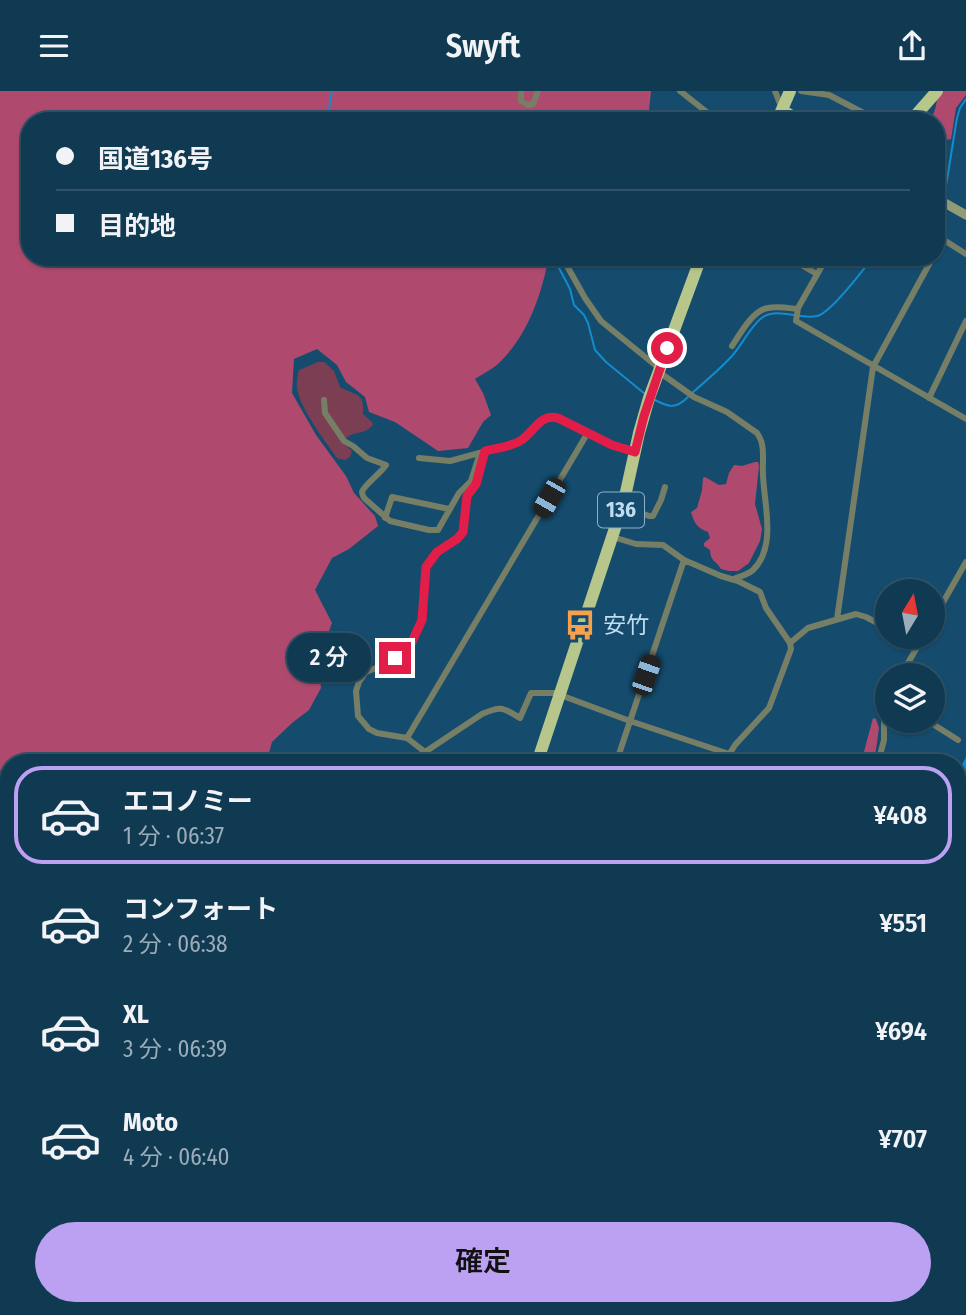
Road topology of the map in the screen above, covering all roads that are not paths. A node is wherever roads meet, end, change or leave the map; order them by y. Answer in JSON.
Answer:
{"nodes":[{"id":1,"x":521,"y":91,"type":"edge"},
{"id":2,"x":538,"y":91,"type":"edge"},
{"id":3,"x":680,"y":91,"type":"edge"},
{"id":4,"x":775,"y":91,"type":"edge"},
{"id":5,"x":790,"y":91,"type":"edge"},
{"id":6,"x":801,"y":91,"type":"edge"},
{"id":7,"x":924,"y":91,"type":"edge"},
{"id":8,"x":937,"y":91,"type":"edge"},
{"id":9,"x":838,"y":92,"type":"edge"},
{"id":10,"x":829,"y":95,"type":"junction"},
{"id":11,"x":707,"y":112,"type":"edge"},
{"id":12,"x":779,"y":112,"type":"edge"},
{"id":13,"x":781,"y":112,"type":"edge"},
{"id":14,"x":862,"y":112,"type":"edge"},
{"id":15,"x":916,"y":112,"type":"edge"},
{"id":16,"x":919,"y":112,"type":"edge"},
{"id":17,"x":945,"y":203,"type":"edge"},
{"id":18,"x":966,"y":215,"type":"edge"},
{"id":19,"x":945,"y":241,"type":"edge"},
{"id":20,"x":966,"y":254,"type":"edge"},
{"id":21,"x":567,"y":266,"type":"edge"},
{"id":22,"x":698,"y":266,"type":"edge"},
{"id":23,"x":803,"y":266,"type":"edge"},
{"id":24,"x":822,"y":266,"type":"edge"},
{"id":25,"x":928,"y":266,"type":"edge"},
{"id":26,"x":817,"y":274,"type":"junction"},
{"id":27,"x":797,"y":309,"type":"junction"},
{"id":28,"x":966,"y":321,"type":"edge"},
{"id":29,"x":732,"y":346,"type":"dead end"},
{"id":30,"x":873,"y":367,"type":"junction"},
{"id":31,"x":659,"y":370,"type":"junction"},
{"id":32,"x":929,"y":398,"type":"junction"},
{"id":33,"x":324,"y":400,"type":"dead end"},
{"id":34,"x":966,"y":419,"type":"edge"},
{"id":35,"x":587,"y":434,"type":"junction"},
{"id":36,"x":483,"y":452,"type":"junction"},
{"id":37,"x":635,"y":452,"type":"junction"},
{"id":38,"x":419,"y":458,"type":"dead end"},
{"id":39,"x":665,"y":487,"type":"dead end"},
{"id":40,"x":622,"y":506,"type":"junction"},
{"id":41,"x":449,"y":509,"type":"junction"},
{"id":42,"x":385,"y":519,"type":"junction"},
{"id":43,"x":612,"y":537,"type":"junction"},
{"id":44,"x":684,"y":560,"type":"junction"},
{"id":45,"x":966,"y":562,"type":"edge"},
{"id":46,"x":732,"y":580,"type":"junction"},
{"id":47,"x":945,"y":599,"type":"edge"},
{"id":48,"x":837,"y":619,"type":"junction"},
{"id":49,"x":875,"y":622,"type":"edge"},
{"id":50,"x":790,"y":643,"type":"junction"},
{"id":51,"x":559,"y":696,"type":"junction"},
{"id":52,"x":630,"y":721,"type":"junction"},
{"id":53,"x":945,"y":732,"type":"edge"},
{"id":54,"x":884,"y":733,"type":"edge"},
{"id":55,"x":407,"y":738,"type":"junction"},
{"id":56,"x":958,"y":740,"type":"dead end"},
{"id":57,"x":425,"y":753,"type":"joint"},
{"id":58,"x":540,"y":754,"type":"edge"},
{"id":59,"x":619,"y":754,"type":"edge"},
{"id":60,"x":729,"y":754,"type":"joint"},
{"id":61,"x":880,"y":754,"type":"edge"}],
"edges":[{"from":1,"to":2,"type":"street"},
{"from":3,"to":11,"type":"street"},
{"from":4,"to":12,"type":"street"},
{"from":5,"to":13,"type":"highway"},
{"from":6,"to":10,"type":"street"},
{"from":7,"to":15,"type":"highway"},
{"from":8,"to":16,"type":"highway"},
{"from":9,"to":10,"type":"street"},
{"from":10,"to":14,"type":"street"},
{"from":17,"to":18,"type":"street"},
{"from":19,"to":20,"type":"street"},
{"from":21,"to":31,"type":"street"},
{"from":22,"to":31,"type":"highway","number":"136"},
{"from":23,"to":26,"type":"street"},
{"from":24,"to":26,"type":"street"},
{"from":25,"to":30,"type":"street"},
{"from":26,"to":27,"type":"street"},
{"from":27,"to":29,"type":"street"},
{"from":27,"to":30,"type":"street"},
{"from":28,"to":32,"type":"street"},
{"from":30,"to":32,"type":"street"},
{"from":30,"to":48,"type":"street"},
{"from":31,"to":37,"type":"highway","number":"136"},
{"from":31,"to":46,"type":"street"},
{"from":32,"to":34,"type":"street"},
{"from":33,"to":42,"type":"street"},
{"from":35,"to":36,"type":"street"},
{"from":35,"to":37,"type":"street"},
{"from":35,"to":55,"type":"street"},
{"from":36,"to":38,"type":"street"},
{"from":36,"to":41,"type":"street"},
{"from":36,"to":55,"type":"street"},
{"from":37,"to":40,"type":"highway","number":"136"},
{"from":39,"to":40,"type":"street"},
{"from":40,"to":43,"type":"highway","number":"136"},
{"from":41,"to":42,"type":"street"},
{"from":41,"to":42,"type":"street"},
{"from":43,"to":44,"type":"street"},
{"from":43,"to":51,"type":"highway","number":"136"},
{"from":44,"to":46,"type":"street"},
{"from":44,"to":52,"type":"street"},
{"from":45,"to":47,"type":"street"},
{"from":46,"to":50,"type":"street"},
{"from":48,"to":49,"type":"street"},
{"from":48,"to":50,"type":"street"},
{"from":50,"to":60,"type":"street"},
{"from":51,"to":52,"type":"street"},
{"from":51,"to":57,"type":"street"},
{"from":51,"to":58,"type":"highway","number":"136"},
{"from":52,"to":59,"type":"street"},
{"from":52,"to":60,"type":"street"},
{"from":53,"to":56,"type":"street"},
{"from":54,"to":61,"type":"street"},
{"from":55,"to":57,"type":"street"}]}
